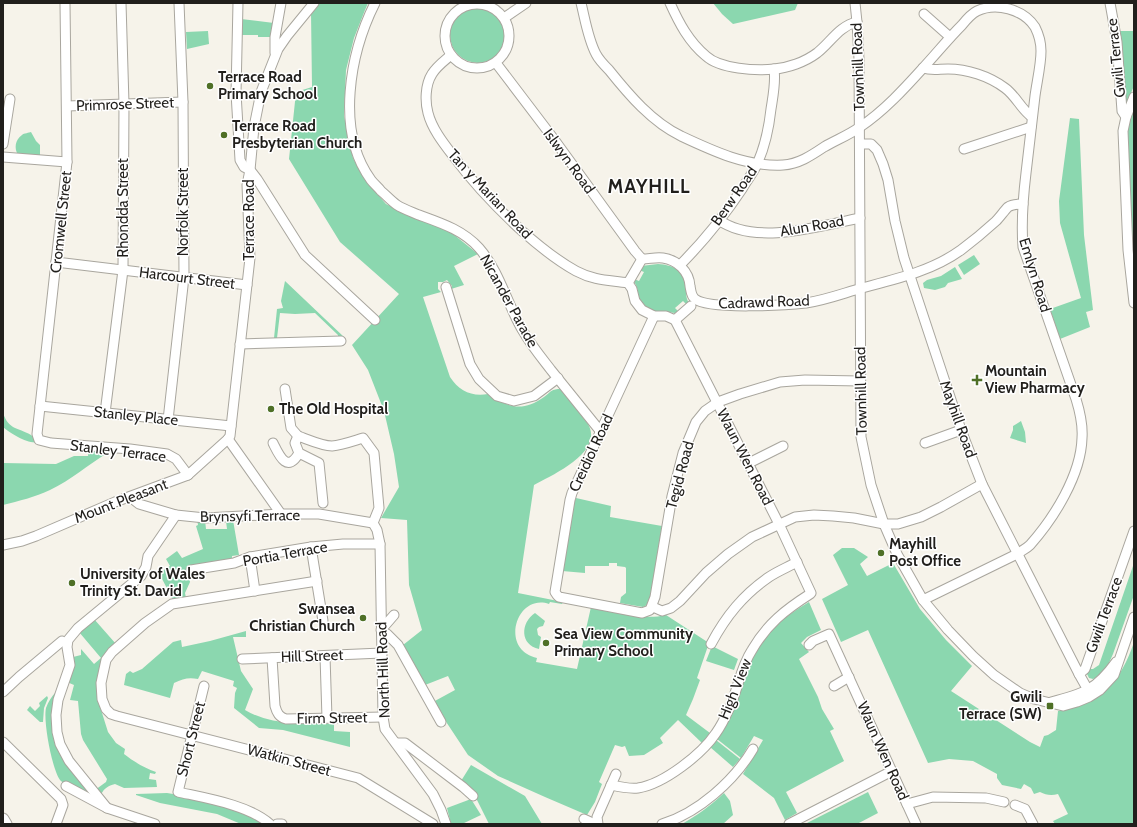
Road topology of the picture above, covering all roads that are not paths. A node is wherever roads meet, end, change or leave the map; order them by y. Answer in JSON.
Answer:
{"nodes":[{"id":1,"x":65,"y":3,"type":"edge"},
{"id":2,"x":121,"y":3,"type":"edge"},
{"id":3,"x":179,"y":3,"type":"edge"},
{"id":4,"x":238,"y":3,"type":"edge"},
{"id":5,"x":281,"y":3,"type":"edge"},
{"id":6,"x":314,"y":3,"type":"edge"},
{"id":7,"x":375,"y":3,"type":"edge"},
{"id":8,"x":526,"y":3,"type":"edge"},
{"id":9,"x":581,"y":3,"type":"edge"},
{"id":10,"x":670,"y":3,"type":"edge"},
{"id":11,"x":855,"y":3,"type":"edge"},
{"id":12,"x":1110,"y":3,"type":"edge"},
{"id":13,"x":456,"y":6,"type":"edge"},
{"id":14,"x":924,"y":14,"type":"dead end"},
{"id":15,"x":504,"y":18,"type":"junction"},
{"id":16,"x":858,"y":22,"type":"junction"},
{"id":17,"x":950,"y":37,"type":"junction"},
{"id":18,"x":451,"y":55,"type":"junction"},
{"id":19,"x":275,"y":57,"type":"junction"},
{"id":20,"x":496,"y":63,"type":"junction"},
{"id":21,"x":923,"y":68,"type":"junction"},
{"id":22,"x":774,"y":69,"type":"junction"},
{"id":23,"x":1134,"y":97,"type":"edge"},
{"id":24,"x":10,"y":99,"type":"dead end"},
{"id":25,"x":183,"y":102,"type":"junction"},
{"id":26,"x":124,"y":104,"type":"junction"},
{"id":27,"x":67,"y":106,"type":"junction"},
{"id":28,"x":1126,"y":116,"type":"junction"},
{"id":29,"x":1032,"y":117,"type":"junction"},
{"id":30,"x":1031,"y":127,"type":"junction"},
{"id":31,"x":860,"y":128,"type":"junction"},
{"id":32,"x":3,"y":144,"type":"edge"},
{"id":33,"x":860,"y":144,"type":"junction"},
{"id":34,"x":964,"y":149,"type":"dead end"},
{"id":35,"x":3,"y":157,"type":"edge"},
{"id":36,"x":67,"y":162,"type":"junction"},
{"id":37,"x":757,"y":163,"type":"junction"},
{"id":38,"x":250,"y":170,"type":"junction"},
{"id":39,"x":1023,"y":204,"type":"junction"},
{"id":40,"x":860,"y":218,"type":"junction"},
{"id":41,"x":719,"y":220,"type":"junction"},
{"id":42,"x":642,"y":259,"type":"junction"},
{"id":43,"x":56,"y":262,"type":"junction"},
{"id":44,"x":680,"y":265,"type":"junction"},
{"id":45,"x":123,"y":270,"type":"junction"},
{"id":46,"x":910,"y":274,"type":"junction"},
{"id":47,"x":184,"y":277,"type":"junction"},
{"id":48,"x":628,"y":283,"type":"junction"},
{"id":49,"x":247,"y":285,"type":"junction"},
{"id":50,"x":446,"y":287,"type":"dead end"},
{"id":51,"x":860,"y":289,"type":"junction"},
{"id":52,"x":692,"y":302,"type":"junction"},
{"id":53,"x":1134,"y":303,"type":"edge"},
{"id":54,"x":654,"y":316,"type":"junction"},
{"id":55,"x":375,"y":320,"type":"dead end"},
{"id":56,"x":675,"y":320,"type":"junction"},
{"id":57,"x":341,"y":341,"type":"dead end"},
{"id":58,"x":240,"y":344,"type":"junction"},
{"id":59,"x":558,"y":378,"type":"junction"},
{"id":60,"x":860,"y":382,"type":"junction"},
{"id":61,"x":284,"y":389,"type":"dead end"},
{"id":62,"x":718,"y":402,"type":"junction"},
{"id":63,"x":40,"y":406,"type":"junction"},
{"id":64,"x":105,"y":413,"type":"junction"},
{"id":65,"x":168,"y":420,"type":"junction"},
{"id":66,"x":231,"y":426,"type":"junction"},
{"id":67,"x":961,"y":430,"type":"junction"},
{"id":68,"x":600,"y":432,"type":"junction"},
{"id":69,"x":298,"y":436,"type":"junction"},
{"id":70,"x":228,"y":439,"type":"junction"},
{"id":71,"x":39,"y":440,"type":"joint"},
{"id":72,"x":925,"y":442,"type":"dead end"},
{"id":73,"x":273,"y":443,"type":"dead end"},
{"id":74,"x":783,"y":446,"type":"dead end"},
{"id":75,"x":299,"y":453,"type":"junction"},
{"id":76,"x":748,"y":463,"type":"junction"},
{"id":77,"x":188,"y":475,"type":"junction"},
{"id":78,"x":982,"y":484,"type":"junction"},
{"id":79,"x":130,"y":497,"type":"junction"},
{"id":80,"x":323,"y":503,"type":"dead end"},
{"id":81,"x":281,"y":514,"type":"junction"},
{"id":82,"x":176,"y":515,"type":"junction"},
{"id":83,"x":373,"y":522,"type":"junction"},
{"id":84,"x":779,"y":524,"type":"junction"},
{"id":85,"x":884,"y":524,"type":"junction"},
{"id":86,"x":1134,"y":531,"type":"edge"},
{"id":87,"x":380,"y":544,"type":"junction"},
{"id":88,"x":3,"y":545,"type":"edge"},
{"id":89,"x":311,"y":547,"type":"junction"},
{"id":90,"x":1017,"y":554,"type":"junction"},
{"id":91,"x":250,"y":557,"type":"junction"},
{"id":92,"x":797,"y":562,"type":"junction"},
{"id":93,"x":191,"y":570,"type":"dead end"},
{"id":94,"x":317,"y":581,"type":"junction"},
{"id":95,"x":255,"y":591,"type":"junction"},
{"id":96,"x":810,"y":594,"type":"joint"},
{"id":97,"x":923,"y":600,"type":"junction"},
{"id":98,"x":652,"y":607,"type":"junction"},
{"id":99,"x":394,"y":616,"type":"dead end"},
{"id":100,"x":1134,"y":617,"type":"edge"},
{"id":101,"x":323,"y":621,"type":"dead end"},
{"id":102,"x":382,"y":632,"type":"junction"},
{"id":103,"x":62,"y":641,"type":"dead end"},
{"id":104,"x":711,"y":644,"type":"dead end"},
{"id":105,"x":809,"y":645,"type":"dead end"},
{"id":106,"x":1122,"y":652,"type":"junction"},
{"id":107,"x":382,"y":653,"type":"junction"},
{"id":108,"x":325,"y":656,"type":"junction"},
{"id":109,"x":272,"y":658,"type":"junction"},
{"id":110,"x":242,"y":659,"type":"dead end"},
{"id":111,"x":1079,"y":674,"type":"junction"},
{"id":112,"x":849,"y":677,"type":"junction"},
{"id":113,"x":204,"y":686,"type":"dead end"},
{"id":114,"x":834,"y":686,"type":"dead end"},
{"id":115,"x":1088,"y":690,"type":"junction"},
{"id":116,"x":3,"y":692,"type":"edge"},
{"id":117,"x":1050,"y":702,"type":"junction"},
{"id":118,"x":383,"y":717,"type":"junction"},
{"id":119,"x":327,"y":718,"type":"junction"},
{"id":120,"x":441,"y":722,"type":"dead end"},
{"id":121,"x":193,"y":735,"type":"junction"},
{"id":122,"x":3,"y":742,"type":"edge"},
{"id":123,"x":396,"y":744,"type":"junction"},
{"id":124,"x":753,"y":749,"type":"dead end"},
{"id":125,"x":892,"y":771,"type":"junction"},
{"id":126,"x":616,"y":774,"type":"dead end"},
{"id":127,"x":611,"y":785,"type":"junction"},
{"id":128,"x":66,"y":786,"type":"dead end"},
{"id":129,"x":473,"y":796,"type":"dead end"},
{"id":130,"x":1004,"y":802,"type":"dead end"},
{"id":131,"x":907,"y":804,"type":"junction"},
{"id":132,"x":1015,"y":805,"type":"dead end"},
{"id":133,"x":108,"y":808,"type":"junction"},
{"id":134,"x":3,"y":819,"type":"edge"},
{"id":135,"x":584,"y":820,"type":"dead end"},
{"id":136,"x":6,"y":824,"type":"edge"},
{"id":137,"x":56,"y":824,"type":"edge"},
{"id":138,"x":155,"y":824,"type":"edge"},
{"id":139,"x":270,"y":824,"type":"edge"},
{"id":140,"x":277,"y":824,"type":"edge"},
{"id":141,"x":282,"y":824,"type":"edge"},
{"id":142,"x":433,"y":824,"type":"edge"},
{"id":143,"x":446,"y":824,"type":"edge"},
{"id":144,"x":596,"y":824,"type":"edge"},
{"id":145,"x":662,"y":824,"type":"edge"},
{"id":146,"x":789,"y":824,"type":"edge"},
{"id":147,"x":916,"y":824,"type":"edge"},
{"id":148,"x":1033,"y":824,"type":"edge"}],
"edges":[{"from":1,"to":27,"type":"street","name":"Cromwell Street"},
{"from":2,"to":26,"type":"street","name":"Rhondda Street"},
{"from":3,"to":25,"type":"street","name":"Norfolk Street"},
{"from":4,"to":38,"type":"street","name":"Terrace Road"},
{"from":5,"to":19,"type":"street"},
{"from":6,"to":19,"type":"street"},
{"from":7,"to":59,"type":"street","name":"Nicander Parade"},
{"from":8,"to":15,"type":"street"},
{"from":9,"to":37,"type":"street","name":"Emlyn Road"},
{"from":10,"to":22,"type":"street"},
{"from":11,"to":16,"type":"street","name":"Townhill Road"},
{"from":12,"to":28,"type":"street","name":"Gwili Terrace"},
{"from":13,"to":15,"type":"street"},
{"from":13,"to":18,"type":"street"},
{"from":14,"to":17,"type":"street"},
{"from":15,"to":20,"type":"street"},
{"from":16,"to":22,"type":"street"},
{"from":16,"to":31,"type":"street","name":"Townhill Road"},
{"from":17,"to":21,"type":"street","name":"Emlyn Road"},
{"from":17,"to":29,"type":"street","name":"Emlyn Road"},
{"from":18,"to":20,"type":"street"},
{"from":18,"to":48,"type":"street","name":"Tan y Marian Road"},
{"from":19,"to":38,"type":"street"},
{"from":20,"to":42,"type":"street","name":"Islwyn Road"},
{"from":21,"to":29,"type":"street"},
{"from":21,"to":31,"type":"street","name":"Emlyn Road"},
{"from":22,"to":37,"type":"street","name":"Berw Road"},
{"from":23,"to":28,"type":"street"},
{"from":24,"to":32,"type":"street"},
{"from":25,"to":26,"type":"street","name":"Primrose Street"},
{"from":25,"to":47,"type":"street","name":"Norfolk Street"},
{"from":26,"to":27,"type":"street","name":"Primrose Street"},
{"from":26,"to":45,"type":"street","name":"Rhondda Street"},
{"from":27,"to":36,"type":"street","name":"Cromwell Street"},
{"from":28,"to":53,"type":"street","name":"Gwili Terrace"},
{"from":29,"to":30,"type":"street","name":"Emlyn Road"},
{"from":30,"to":34,"type":"street"},
{"from":30,"to":39,"type":"street","name":"Emlyn Road"},
{"from":31,"to":33,"type":"street","name":"Townhill Road"},
{"from":31,"to":37,"type":"street","name":"Emlyn Road"},
{"from":33,"to":40,"type":"street","name":"Townhill Road"},
{"from":33,"to":46,"type":"street","name":"Mayhill Road"},
{"from":35,"to":36,"type":"street"},
{"from":36,"to":43,"type":"street","name":"Cromwell Street"},
{"from":37,"to":41,"type":"street","name":"Berw Road"},
{"from":38,"to":49,"type":"street","name":"Terrace Road"},
{"from":38,"to":55,"type":"street"},
{"from":39,"to":46,"type":"street","name":"Cadrawd Road"},
{"from":39,"to":90,"type":"street","name":"Emlyn Road"},
{"from":40,"to":41,"type":"street","name":"Alun Road"},
{"from":40,"to":51,"type":"street","name":"Townhill Road"},
{"from":41,"to":44,"type":"street","name":"Berw Road"},
{"from":42,"to":44,"type":"street"},
{"from":42,"to":48,"type":"street"},
{"from":43,"to":45,"type":"street","name":"Harcourt Street"},
{"from":43,"to":63,"type":"street","name":"Cromwell Street"},
{"from":44,"to":52,"type":"street"},
{"from":45,"to":47,"type":"street","name":"Harcourt Street"},
{"from":45,"to":64,"type":"street","name":"Rhondda Street"},
{"from":46,"to":51,"type":"street","name":"Cadrawd Road"},
{"from":46,"to":67,"type":"street","name":"Mayhill Road"},
{"from":47,"to":49,"type":"street","name":"Harcourt Street"},
{"from":47,"to":65,"type":"street","name":"Norfolk Street"},
{"from":48,"to":54,"type":"street"},
{"from":49,"to":58,"type":"street","name":"Terrace Road"},
{"from":50,"to":59,"type":"street"},
{"from":51,"to":52,"type":"street","name":"Cadrawd Road"},
{"from":51,"to":60,"type":"street","name":"Townhill Road"},
{"from":52,"to":56,"type":"street"},
{"from":54,"to":56,"type":"street"},
{"from":54,"to":68,"type":"street","name":"Creidiol Road"},
{"from":56,"to":62,"type":"street","name":"Waun Wen Road"},
{"from":57,"to":58,"type":"street"},
{"from":58,"to":66,"type":"street","name":"Terrace Road"},
{"from":59,"to":68,"type":"street","name":"Nicander Parade"},
{"from":60,"to":62,"type":"street","name":"Tegid Road"},
{"from":60,"to":85,"type":"street","name":"Townhill Road"},
{"from":61,"to":69,"type":"street"},
{"from":62,"to":76,"type":"street","name":"Waun Wen Road"},
{"from":62,"to":98,"type":"street","name":"Tegid Road"},
{"from":63,"to":64,"type":"street","name":"Stanley Place"},
{"from":63,"to":71,"type":"street","name":"Cromwell Street"},
{"from":64,"to":65,"type":"street","name":"Stanley Place"},
{"from":65,"to":66,"type":"street","name":"Stanley Place"},
{"from":66,"to":70,"type":"street","name":"Terrace Road"},
{"from":67,"to":72,"type":"street"},
{"from":67,"to":78,"type":"street","name":"Mayhill Road"},
{"from":68,"to":98,"type":"street","name":"Creidiol Road"},
{"from":69,"to":75,"type":"street"},
{"from":69,"to":83,"type":"street"},
{"from":70,"to":77,"type":"street","name":"Mount Pleasant"},
{"from":70,"to":81,"type":"street"},
{"from":71,"to":77,"type":"street","name":"Stanley Terrace"},
{"from":73,"to":75,"type":"street"},
{"from":74,"to":76,"type":"street"},
{"from":75,"to":80,"type":"street"},
{"from":76,"to":84,"type":"street","name":"Waun Wen Road"},
{"from":77,"to":79,"type":"street","name":"Mount Pleasant"},
{"from":78,"to":85,"type":"street"},
{"from":78,"to":90,"type":"street","name":"Mayhill Road"},
{"from":79,"to":82,"type":"street","name":"Brynsyfi Terrace"},
{"from":79,"to":88,"type":"street","name":"Mount Pleasant"},
{"from":81,"to":82,"type":"street","name":"Brynsyfi Terrace"},
{"from":81,"to":83,"type":"street","name":"Brynsyfi Terrace"},
{"from":82,"to":133,"type":"street"},
{"from":83,"to":87,"type":"street","name":"North Hill Road"},
{"from":84,"to":85,"type":"street"},
{"from":84,"to":92,"type":"street","name":"Waun Wen Road"},
{"from":84,"to":98,"type":"street"},
{"from":85,"to":97,"type":"street","name":"Townhill Road"},
{"from":86,"to":111,"type":"street","name":"Gwili Terrace"},
{"from":87,"to":89,"type":"street","name":"Portia Terrace"},
{"from":87,"to":102,"type":"street","name":"North Hill Road"},
{"from":89,"to":91,"type":"street","name":"Portia Terrace"},
{"from":89,"to":94,"type":"street"},
{"from":90,"to":97,"type":"street","name":"Emlyn Road"},
{"from":90,"to":111,"type":"street","name":"Mayhill Road"},
{"from":91,"to":93,"type":"street","name":"Portia Terrace"},
{"from":91,"to":95,"type":"street"},
{"from":92,"to":96,"type":"street","name":"Waun Wen Road"},
{"from":92,"to":104,"type":"street"},
{"from":94,"to":95,"type":"street"},
{"from":94,"to":101,"type":"street"},
{"from":95,"to":121,"type":"street","name":"Watkin Street"},
{"from":96,"to":127,"type":"street","name":"High View"},
{"from":97,"to":117,"type":"street","name":"Townhill Road"},
{"from":99,"to":102,"type":"street"},
{"from":100,"to":106,"type":"street","name":"Townhill Road"},
{"from":102,"to":107,"type":"street","name":"North Hill Road"},
{"from":102,"to":120,"type":"street"},
{"from":103,"to":116,"type":"street"},
{"from":105,"to":112,"type":"street","name":"Waun Wen Road"},
{"from":106,"to":115,"type":"street","name":"Townhill Road"},
{"from":106,"to":117,"type":"street","name":"Townhill Road"},
{"from":107,"to":108,"type":"street","name":"Hill Street"},
{"from":107,"to":118,"type":"street","name":"North Hill Road"},
{"from":108,"to":109,"type":"street","name":"Hill Street"},
{"from":108,"to":119,"type":"street"},
{"from":109,"to":110,"type":"street","name":"Hill Street"},
{"from":109,"to":119,"type":"street","name":"Firm Street"},
{"from":111,"to":115,"type":"street","name":"Mayhill Road"},
{"from":112,"to":114,"type":"street"},
{"from":112,"to":125,"type":"street","name":"Waun Wen Road"},
{"from":113,"to":121,"type":"street","name":"Short Street"},
{"from":115,"to":117,"type":"street","name":"Townhill Road"},
{"from":118,"to":119,"type":"street","name":"Firm Street"},
{"from":118,"to":123,"type":"street","name":"North Hill Road"},
{"from":121,"to":139,"type":"street","name":"Short Street"},
{"from":121,"to":142,"type":"street","name":"Watkin Street"},
{"from":122,"to":137,"type":"street"},
{"from":123,"to":129,"type":"street"},
{"from":123,"to":143,"type":"street","name":"North Hill Road"},
{"from":124,"to":145,"type":"street"},
{"from":125,"to":131,"type":"street","name":"Waun Wen Road"},
{"from":125,"to":146,"type":"street"},
{"from":126,"to":127,"type":"street"},
{"from":127,"to":144,"type":"street"},
{"from":128,"to":133,"type":"street"},
{"from":130,"to":131,"type":"street"},
{"from":131,"to":147,"type":"street","name":"Waun Wen Road"},
{"from":132,"to":148,"type":"street"},
{"from":133,"to":138,"type":"street"},
{"from":134,"to":136,"type":"main road"},
{"from":135,"to":144,"type":"street"},
{"from":140,"to":141,"type":"street"}]}
